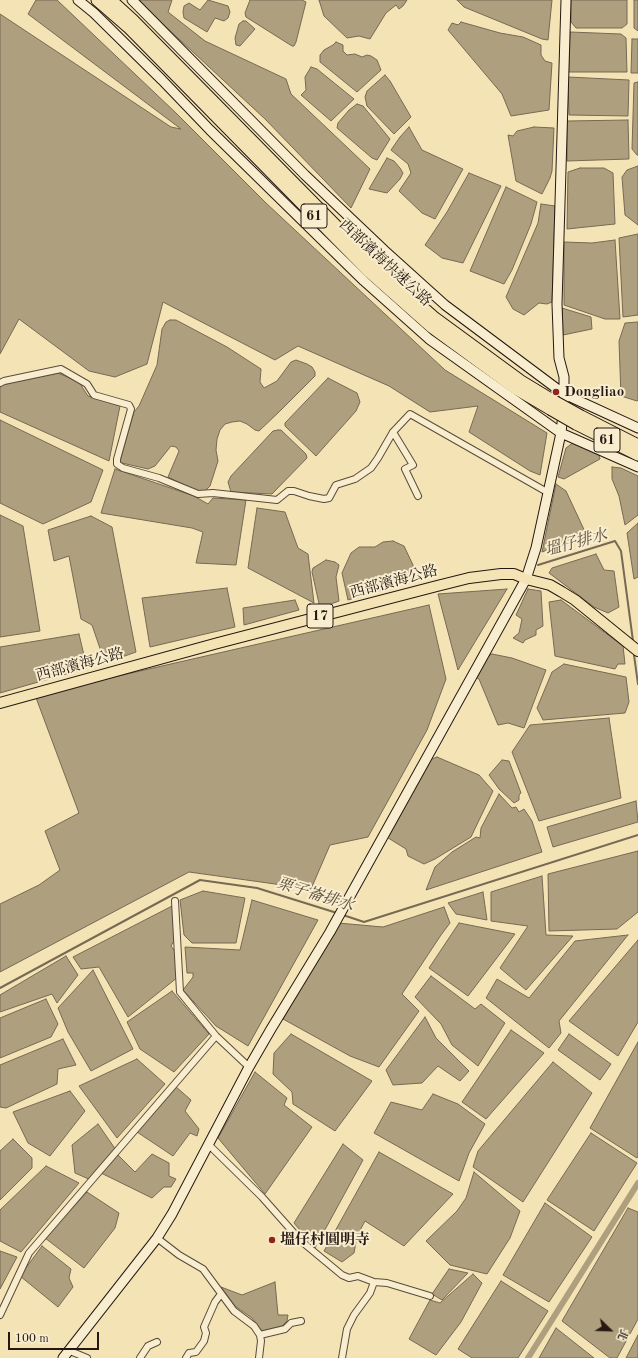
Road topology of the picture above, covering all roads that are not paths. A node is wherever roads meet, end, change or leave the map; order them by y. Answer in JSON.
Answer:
{"nodes":[{"id":1,"x":78,"y":0,"type":"edge"},
{"id":2,"x":97,"y":0,"type":"edge"},
{"id":3,"x":111,"y":0,"type":"edge"},
{"id":4,"x":132,"y":0,"type":"edge"},
{"id":5,"x":566,"y":0,"type":"edge"},
{"id":6,"x":0,"y":383,"type":"edge"},
{"id":7,"x":564,"y":394,"type":"junction"},
{"id":8,"x":552,"y":405,"type":"junction"},
{"id":9,"x":578,"y":420,"type":"junction"},
{"id":10,"x":638,"y":428,"type":"edge"},
{"id":11,"x":394,"y":432,"type":"junction"},
{"id":12,"x":561,"y":433,"type":"junction"},
{"id":13,"x":638,"y":445,"type":"edge"},
{"id":14,"x":638,"y":456,"type":"edge"},
{"id":15,"x":638,"y":467,"type":"edge"},
{"id":16,"x":547,"y":492,"type":"junction"},
{"id":17,"x":418,"y":496,"type":"dead end"},
{"id":18,"x":526,"y":579,"type":"junction"},
{"id":19,"x":638,"y":651,"type":"edge"},
{"id":20,"x":0,"y":703,"type":"edge"},
{"id":21,"x":175,"y":901,"type":"dead end"},
{"id":22,"x":216,"y":1036,"type":"junction"},
{"id":23,"x":249,"y":1067,"type":"junction"},
{"id":24,"x":209,"y":1145,"type":"junction"},
{"id":25,"x":157,"y":1238,"type":"junction"},
{"id":26,"x":374,"y":1282,"type":"junction"},
{"id":27,"x":221,"y":1294,"type":"junction"},
{"id":28,"x":430,"y":1296,"type":"dead end"},
{"id":29,"x":0,"y":1315,"type":"edge"},
{"id":30,"x":301,"y":1321,"type":"dead end"},
{"id":31,"x":260,"y":1335,"type":"junction"},
{"id":32,"x":157,"y":1342,"type":"dead end"},
{"id":33,"x":70,"y":1351,"type":"junction"},
{"id":34,"x":63,"y":1358,"type":"edge"},
{"id":35,"x":87,"y":1358,"type":"edge"},
{"id":36,"x":140,"y":1358,"type":"edge"},
{"id":37,"x":186,"y":1358,"type":"edge"},
{"id":38,"x":259,"y":1358,"type":"edge"},
{"id":39,"x":342,"y":1358,"type":"edge"}],
"edges":[{"from":1,"to":12,"type":"main road"},
{"from":2,"to":8,"type":"highway","name":"西部濱海快速公路","number":"61"},
{"from":3,"to":8,"type":"highway","name":"西部濱海快速公路","number":"61"},
{"from":4,"to":7,"type":"main road"},
{"from":5,"to":7,"type":"main road"},
{"from":6,"to":11,"type":"street"},
{"from":7,"to":10,"type":"main road"},
{"from":7,"to":12,"type":"main road"},
{"from":8,"to":9,"type":"highway","number":"61","bridge":true},
{"from":9,"to":13,"type":"highway","number":"61"},
{"from":9,"to":14,"type":"highway","number":"61"},
{"from":11,"to":16,"type":"street"},
{"from":11,"to":17,"type":"street"},
{"from":12,"to":15,"type":"main road"},
{"from":12,"to":16,"type":"main road"},
{"from":16,"to":18,"type":"main road"},
{"from":18,"to":19,"type":"main road","name":"西部濱海公路","number":"17"},
{"from":18,"to":20,"type":"main road","name":"西部濱海公路","number":"17"},
{"from":18,"to":23,"type":"main road"},
{"from":21,"to":22,"type":"street"},
{"from":22,"to":23,"type":"street"},
{"from":22,"to":29,"type":"street"},
{"from":23,"to":24,"type":"main road"},
{"from":24,"to":25,"type":"main road"},
{"from":24,"to":26,"type":"street"},
{"from":25,"to":27,"type":"street"},
{"from":25,"to":33,"type":"main road"},
{"from":26,"to":28,"type":"street"},
{"from":26,"to":39,"type":"street"},
{"from":27,"to":31,"type":"street"},
{"from":27,"to":37,"type":"street"},
{"from":30,"to":31,"type":"street"},
{"from":31,"to":38,"type":"street"},
{"from":32,"to":36,"type":"street"},
{"from":33,"to":34,"type":"main road"},
{"from":33,"to":35,"type":"street"}]}
